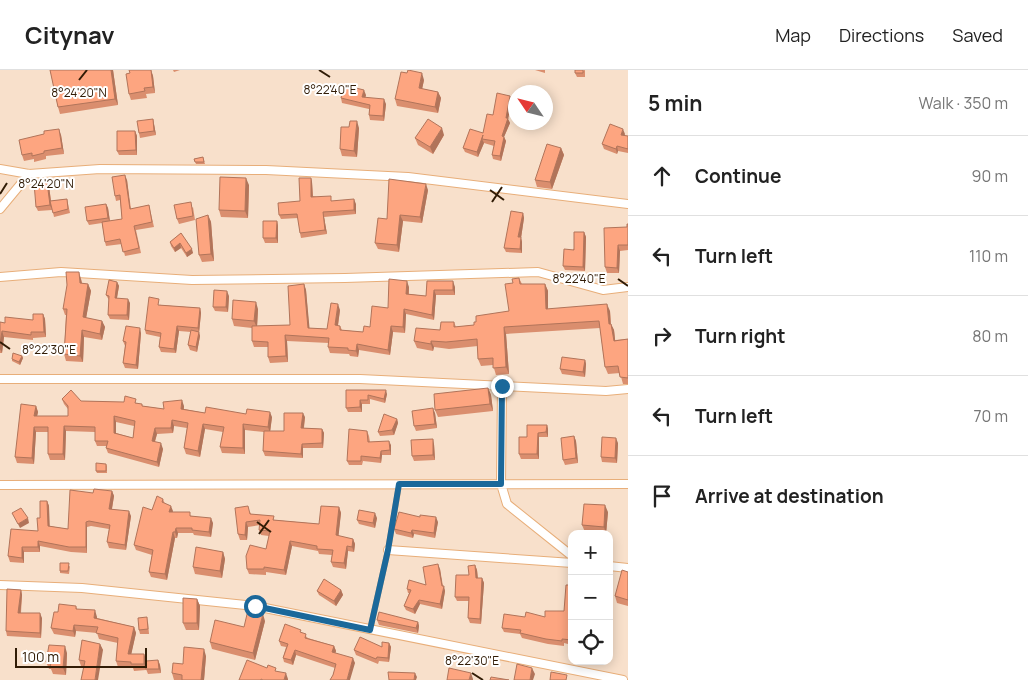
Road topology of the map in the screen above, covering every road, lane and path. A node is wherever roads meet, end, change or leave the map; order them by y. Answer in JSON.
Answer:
{"nodes":[{"id":1,"x":0,"y":169,"type":"edge"},
{"id":2,"x":30,"y":174,"type":"junction"},
{"id":3,"x":628,"y":204,"type":"edge"},
{"id":4,"x":0,"y":209,"type":"edge"},
{"id":5,"x":0,"y":277,"type":"edge"},
{"id":6,"x":628,"y":287,"type":"edge"},
{"id":7,"x":0,"y":379,"type":"edge"},
{"id":8,"x":502,"y":386,"type":"junction"},
{"id":9,"x":628,"y":389,"type":"edge"},
{"id":10,"x":399,"y":484,"type":"junction"},
{"id":11,"x":501,"y":484,"type":"junction"},
{"id":12,"x":628,"y":484,"type":"edge"},
{"id":13,"x":0,"y":485,"type":"edge"},
{"id":14,"x":388,"y":550,"type":"junction"},
{"id":15,"x":568,"y":553,"type":"edge"},
{"id":16,"x":568,"y":563,"type":"edge"},
{"id":17,"x":613,"y":566,"type":"edge"},
{"id":18,"x":628,"y":568,"type":"edge"},
{"id":19,"x":0,"y":585,"type":"edge"},
{"id":20,"x":370,"y":630,"type":"junction"},
{"id":21,"x":623,"y":680,"type":"edge"}],
"edges":[{"from":1,"to":2,"type":"street"},
{"from":2,"to":3,"type":"street"},
{"from":2,"to":4,"type":"street"},
{"from":5,"to":6,"type":"street"},
{"from":7,"to":8,"type":"street"},
{"from":8,"to":9,"type":"street"},
{"from":8,"to":11,"type":"street"},
{"from":10,"to":11,"type":"street"},
{"from":10,"to":13,"type":"street"},
{"from":10,"to":14,"type":"lane"},
{"from":11,"to":12,"type":"street"},
{"from":11,"to":15,"type":"street"},
{"from":14,"to":16,"type":"street"},
{"from":14,"to":20,"type":"lane"},
{"from":17,"to":18,"type":"street"},
{"from":19,"to":20,"type":"street"},
{"from":20,"to":21,"type":"street"}]}
